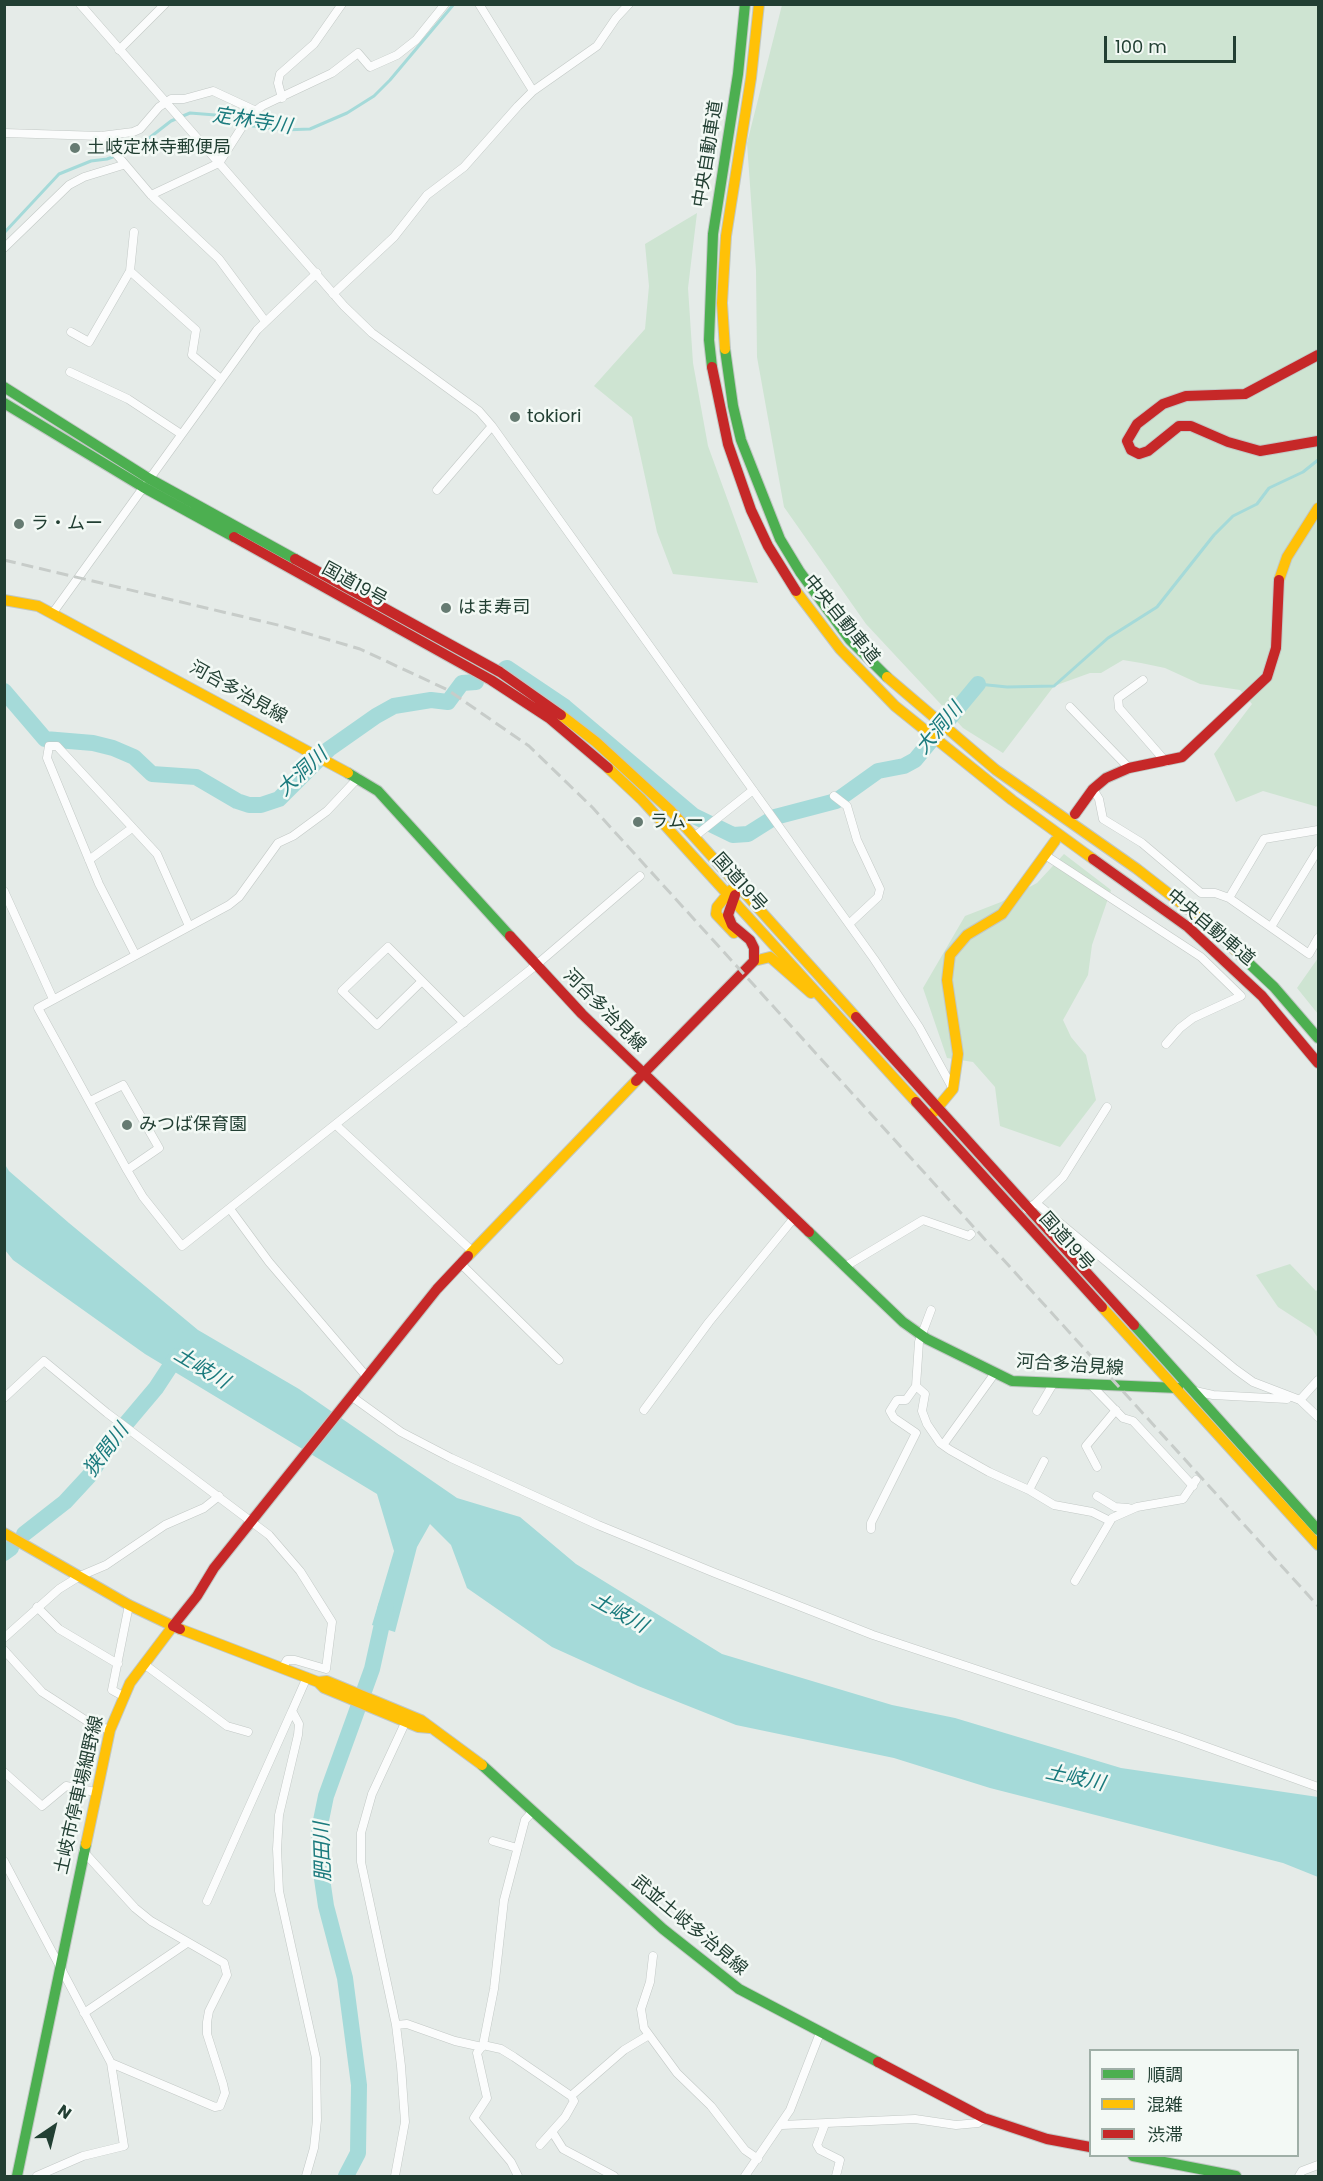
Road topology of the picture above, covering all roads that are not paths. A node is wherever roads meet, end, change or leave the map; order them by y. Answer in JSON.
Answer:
{"nodes":[{"id":1,"x":81,"y":4,"type":"edge"},
{"id":2,"x":165,"y":4,"type":"edge"},
{"id":3,"x":342,"y":4,"type":"edge"},
{"id":4,"x":445,"y":4,"type":"edge"},
{"id":5,"x":479,"y":4,"type":"edge"},
{"id":6,"x":629,"y":4,"type":"edge"},
{"id":7,"x":745,"y":4,"type":"edge"},
{"id":8,"x":759,"y":4,"type":"edge"},
{"id":9,"x":119,"y":50,"type":"junction"},
{"id":10,"x":533,"y":91,"type":"junction"},
{"id":11,"x":282,"y":98,"type":"junction"},
{"id":12,"x":166,"y":104,"type":"junction"},
{"id":13,"x":254,"y":110,"type":"junction"},
{"id":14,"x":4,"y":133,"type":"edge"},
{"id":15,"x":101,"y":136,"type":"junction"},
{"id":16,"x":219,"y":163,"type":"junction"},
{"id":17,"x":123,"y":165,"type":"junction"},
{"id":18,"x":151,"y":195,"type":"junction"},
{"id":19,"x":134,"y":232,"type":"dead end"},
{"id":20,"x":4,"y":248,"type":"edge"},
{"id":21,"x":130,"y":271,"type":"junction"},
{"id":22,"x":317,"y":273,"type":"junction"},
{"id":23,"x":333,"y":294,"type":"junction"},
{"id":24,"x":265,"y":321,"type":"junction"},
{"id":25,"x":71,"y":332,"type":"dead end"},
{"id":26,"x":1318,"y":355,"type":"edge"},
{"id":27,"x":70,"y":372,"type":"dead end"},
{"id":28,"x":221,"y":379,"type":"junction"},
{"id":29,"x":4,"y":387,"type":"edge"},
{"id":30,"x":4,"y":403,"type":"edge"},
{"id":31,"x":492,"y":426,"type":"junction"},
{"id":32,"x":181,"y":434,"type":"junction"},
{"id":33,"x":1318,"y":441,"type":"edge"},
{"id":34,"x":145,"y":482,"type":"junction"},
{"id":35,"x":437,"y":490,"type":"dead end"},
{"id":36,"x":1318,"y":508,"type":"edge"},
{"id":37,"x":4,"y":600,"type":"edge"},
{"id":38,"x":52,"y":614,"type":"junction"},
{"id":39,"x":1143,"y":680,"type":"dead end"},
{"id":40,"x":1070,"y":707,"type":"dead end"},
{"id":41,"x":1166,"y":762,"type":"junction"},
{"id":42,"x":1129,"y":768,"type":"junction"},
{"id":43,"x":358,"y":778,"type":"junction"},
{"id":44,"x":1093,"y":789,"type":"junction"},
{"id":45,"x":753,"y":790,"type":"junction"},
{"id":46,"x":834,"y":796,"type":"dead end"},
{"id":47,"x":1075,"y":814,"type":"dead end"},
{"id":48,"x":132,"y":828,"type":"junction"},
{"id":49,"x":1318,"y":830,"type":"edge"},
{"id":50,"x":694,"y":837,"type":"junction"},
{"id":51,"x":1055,"y":841,"type":"dead end"},
{"id":52,"x":1318,"y":850,"type":"edge"},
{"id":53,"x":1045,"y":855,"type":"junction"},
{"id":54,"x":89,"y":860,"type":"junction"},
{"id":55,"x":640,"y":876,"type":"dead end"},
{"id":56,"x":737,"y":884,"type":"junction"},
{"id":57,"x":4,"y":891,"type":"edge"},
{"id":58,"x":731,"y":898,"type":"junction"},
{"id":59,"x":1229,"y":898,"type":"junction"},
{"id":60,"x":849,"y":924,"type":"junction"},
{"id":61,"x":189,"y":926,"type":"junction"},
{"id":62,"x":1271,"y":927,"type":"junction"},
{"id":63,"x":1318,"y":938,"type":"edge"},
{"id":64,"x":135,"y":954,"type":"junction"},
{"id":65,"x":754,"y":961,"type":"junction"},
{"id":66,"x":535,"y":966,"type":"junction"},
{"id":67,"x":741,"y":972,"type":"junction"},
{"id":68,"x":422,"y":981,"type":"junction"},
{"id":69,"x":54,"y":999,"type":"junction"},
{"id":70,"x":832,"y":1010,"type":"junction"},
{"id":71,"x":464,"y":1023,"type":"junction"},
{"id":72,"x":1318,"y":1038,"type":"edge"},
{"id":73,"x":1166,"y":1044,"type":"dead end"},
{"id":74,"x":1318,"y":1063,"type":"edge"},
{"id":75,"x":643,"y":1072,"type":"junction"},
{"id":76,"x":953,"y":1089,"type":"junction"},
{"id":77,"x":90,"y":1101,"type":"junction"},
{"id":78,"x":1107,"y":1107,"type":"dead end"},
{"id":79,"x":938,"y":1108,"type":"junction"},
{"id":80,"x":930,"y":1117,"type":"junction"},
{"id":81,"x":336,"y":1125,"type":"junction"},
{"id":82,"x":127,"y":1170,"type":"junction"},
{"id":83,"x":230,"y":1209,"type":"junction"},
{"id":84,"x":1028,"y":1209,"type":"junction"},
{"id":85,"x":794,"y":1218,"type":"junction"},
{"id":86,"x":971,"y":1234,"type":"dead end"},
{"id":87,"x":471,"y":1250,"type":"junction"},
{"id":88,"x":460,"y":1263,"type":"junction"},
{"id":89,"x":846,"y":1266,"type":"junction"},
{"id":90,"x":931,"y":1310,"type":"dead end"},
{"id":91,"x":921,"y":1335,"type":"junction"},
{"id":92,"x":559,"y":1360,"type":"dead end"},
{"id":93,"x":995,"y":1373,"type":"junction"},
{"id":94,"x":367,"y":1377,"type":"junction"},
{"id":95,"x":1318,"y":1380,"type":"edge"},
{"id":96,"x":1053,"y":1384,"type":"junction"},
{"id":97,"x":1091,"y":1385,"type":"junction"},
{"id":98,"x":916,"y":1386,"type":"junction"},
{"id":99,"x":1177,"y":1388,"type":"junction"},
{"id":100,"x":1193,"y":1391,"type":"junction"},
{"id":101,"x":5,"y":1396,"type":"edge"},
{"id":102,"x":351,"y":1396,"type":"junction"},
{"id":103,"x":1300,"y":1400,"type":"junction"},
{"id":104,"x":644,"y":1410,"type":"dead end"},
{"id":105,"x":1116,"y":1410,"type":"junction"},
{"id":106,"x":1037,"y":1411,"type":"dead end"},
{"id":107,"x":1318,"y":1417,"type":"edge"},
{"id":108,"x":943,"y":1445,"type":"junction"},
{"id":109,"x":1044,"y":1461,"type":"dead end"},
{"id":110,"x":1097,"y":1467,"type":"dead end"},
{"id":111,"x":1029,"y":1490,"type":"junction"},
{"id":112,"x":219,"y":1496,"type":"junction"},
{"id":113,"x":1097,"y":1496,"type":"dead end"},
{"id":114,"x":1132,"y":1508,"type":"junction"},
{"id":115,"x":253,"y":1521,"type":"junction"},
{"id":116,"x":1110,"y":1521,"type":"junction"},
{"id":117,"x":871,"y":1529,"type":"dead end"},
{"id":118,"x":1318,"y":1530,"type":"edge"},
{"id":119,"x":6,"y":1538,"type":"edge"},
{"id":120,"x":1318,"y":1545,"type":"edge"},
{"id":121,"x":80,"y":1576,"type":"junction"},
{"id":122,"x":1075,"y":1581,"type":"dead end"},
{"id":123,"x":129,"y":1605,"type":"junction"},
{"id":124,"x":37,"y":1606,"type":"junction"},
{"id":125,"x":173,"y":1626,"type":"junction"},
{"id":126,"x":4,"y":1638,"type":"edge"},
{"id":127,"x":4,"y":1650,"type":"edge"},
{"id":128,"x":118,"y":1664,"type":"junction"},
{"id":129,"x":144,"y":1664,"type":"junction"},
{"id":130,"x":284,"y":1667,"type":"junction"},
{"id":131,"x":319,"y":1682,"type":"junction"},
{"id":132,"x":123,"y":1696,"type":"junction"},
{"id":133,"x":292,"y":1711,"type":"junction"},
{"id":134,"x":403,"y":1717,"type":"junction"},
{"id":135,"x":110,"y":1730,"type":"junction"},
{"id":136,"x":248,"y":1732,"type":"dead end"},
{"id":137,"x":4,"y":1772,"type":"edge"},
{"id":138,"x":1318,"y":1787,"type":"edge"},
{"id":139,"x":95,"y":1792,"type":"junction"},
{"id":140,"x":533,"y":1811,"type":"junction"},
{"id":141,"x":493,"y":1841,"type":"dead end"},
{"id":142,"x":518,"y":1848,"type":"junction"},
{"id":143,"x":83,"y":1851,"type":"junction"},
{"id":144,"x":4,"y":1861,"type":"edge"},
{"id":145,"x":207,"y":1901,"type":"dead end"},
{"id":146,"x":187,"y":1943,"type":"junction"},
{"id":147,"x":653,"y":1956,"type":"dead end"},
{"id":148,"x":60,"y":1967,"type":"junction"},
{"id":149,"x":84,"y":2013,"type":"junction"},
{"id":150,"x":396,"y":2025,"type":"junction"},
{"id":151,"x":820,"y":2033,"type":"junction"},
{"id":152,"x":649,"y":2035,"type":"junction"},
{"id":153,"x":483,"y":2046,"type":"junction"},
{"id":154,"x":111,"y":2063,"type":"junction"},
{"id":155,"x":572,"y":2096,"type":"junction"},
{"id":156,"x":984,"y":2118,"type":"junction"},
{"id":157,"x":825,"y":2124,"type":"junction"},
{"id":158,"x":782,"y":2125,"type":"junction"},
{"id":159,"x":553,"y":2133,"type":"junction"},
{"id":160,"x":540,"y":2145,"type":"dead end"},
{"id":161,"x":1089,"y":2147,"type":"edge"},
{"id":162,"x":1138,"y":2157,"type":"edge"},
{"id":163,"x":758,"y":2159,"type":"junction"},
{"id":164,"x":1318,"y":2165,"type":"edge"},
{"id":165,"x":17,"y":2176,"type":"edge"},
{"id":166,"x":37,"y":2176,"type":"edge"},
{"id":167,"x":306,"y":2176,"type":"edge"},
{"id":168,"x":395,"y":2176,"type":"edge"},
{"id":169,"x":518,"y":2176,"type":"edge"},
{"id":170,"x":614,"y":2176,"type":"edge"},
{"id":171,"x":745,"y":2176,"type":"edge"},
{"id":172,"x":836,"y":2176,"type":"edge"},
{"id":173,"x":1236,"y":2176,"type":"edge"},
{"id":174,"x":1299,"y":2176,"type":"edge"}],
"edges":[{"from":1,"to":9,"type":"street"},
{"from":2,"to":9,"type":"street"},
{"from":3,"to":11,"type":"street"},
{"from":4,"to":11,"type":"street"},
{"from":5,"to":10,"type":"street"},
{"from":6,"to":10,"type":"street"},
{"from":7,"to":74,"type":"main road","name":"中央自動車道"},
{"from":8,"to":72,"type":"main road","name":"中央自動車道"},
{"from":9,"to":12,"type":"street"},
{"from":10,"to":23,"type":"street"},
{"from":11,"to":13,"type":"street"},
{"from":12,"to":13,"type":"street"},
{"from":12,"to":15,"type":"street"},
{"from":12,"to":16,"type":"street"},
{"from":13,"to":16,"type":"street"},
{"from":14,"to":15,"type":"street"},
{"from":15,"to":17,"type":"street"},
{"from":16,"to":18,"type":"street"},
{"from":16,"to":22,"type":"street"},
{"from":17,"to":18,"type":"street"},
{"from":17,"to":20,"type":"street"},
{"from":18,"to":24,"type":"street"},
{"from":19,"to":21,"type":"street"},
{"from":21,"to":25,"type":"street"},
{"from":21,"to":28,"type":"street"},
{"from":22,"to":23,"type":"street"},
{"from":22,"to":24,"type":"street"},
{"from":23,"to":31,"type":"street"},
{"from":24,"to":28,"type":"street"},
{"from":26,"to":33,"type":"main road"},
{"from":27,"to":32,"type":"street"},
{"from":28,"to":32,"type":"street"},
{"from":29,"to":34,"type":"main road","name":"国道19号"},
{"from":30,"to":34,"type":"main road","name":"国道19号"},
{"from":31,"to":35,"type":"street"},
{"from":31,"to":45,"type":"street"},
{"from":32,"to":34,"type":"street"},
{"from":34,"to":38,"type":"street"},
{"from":34,"to":50,"type":"main road","name":"国道19号"},
{"from":34,"to":58,"type":"main road","name":"国道19号"},
{"from":36,"to":41,"type":"main road"},
{"from":37,"to":38,"type":"main road","name":"河合多治見線"},
{"from":38,"to":43,"type":"main road","name":"河合多治見線"},
{"from":39,"to":41,"type":"street"},
{"from":40,"to":42,"type":"street"},
{"from":41,"to":42,"type":"main road"},
{"from":42,"to":44,"type":"main road"},
{"from":43,"to":61,"type":"street"},
{"from":43,"to":66,"type":"main road","name":"河合多治見線"},
{"from":44,"to":47,"type":"main road"},
{"from":44,"to":59,"type":"street"},
{"from":45,"to":50,"type":"street"},
{"from":45,"to":60,"type":"street"},
{"from":46,"to":60,"type":"street"},
{"from":48,"to":54,"type":"street"},
{"from":48,"to":54,"type":"street"},
{"from":48,"to":61,"type":"street"},
{"from":49,"to":59,"type":"street"},
{"from":50,"to":56,"type":"main road","name":"国道19号"},
{"from":51,"to":53,"type":"main road"},
{"from":52,"to":62,"type":"street"},
{"from":53,"to":73,"type":"street"},
{"from":53,"to":76,"type":"main road"},
{"from":54,"to":64,"type":"street"},
{"from":55,"to":66,"type":"street"},
{"from":56,"to":58,"type":"main road"},
{"from":56,"to":79,"type":"main road","name":"国道19号"},
{"from":57,"to":69,"type":"street"},
{"from":58,"to":65,"type":"main road"},
{"from":58,"to":67,"type":"main road"},
{"from":58,"to":70,"type":"main road","name":"国道19号"},
{"from":59,"to":62,"type":"street"},
{"from":60,"to":76,"type":"street"},
{"from":61,"to":64,"type":"street"},
{"from":62,"to":63,"type":"street"},
{"from":64,"to":69,"type":"street"},
{"from":65,"to":67,"type":"main road","name":"土岐市停車場細野線"},
{"from":65,"to":70,"type":"main road"},
{"from":66,"to":71,"type":"street"},
{"from":66,"to":75,"type":"main road","name":"河合多治見線"},
{"from":67,"to":75,"type":"main road","name":"土岐市停車場細野線"},
{"from":68,"to":68,"type":"street"},
{"from":68,"to":71,"type":"street"},
{"from":69,"to":77,"type":"street"},
{"from":70,"to":80,"type":"main road","name":"国道19号"},
{"from":71,"to":81,"type":"street"},
{"from":75,"to":85,"type":"main road","name":"河合多治見線"},
{"from":75,"to":87,"type":"main road","name":"土岐市停車場細野線"},
{"from":76,"to":79,"type":"main road"},
{"from":77,"to":82,"type":"street"},
{"from":77,"to":82,"type":"street"},
{"from":78,"to":84,"type":"street"},
{"from":79,"to":80,"type":"main road"},
{"from":79,"to":84,"type":"main road","name":"国道19号"},
{"from":80,"to":84,"type":"main road","name":"国道19号"},
{"from":81,"to":83,"type":"street"},
{"from":81,"to":87,"type":"street"},
{"from":82,"to":83,"type":"street"},
{"from":83,"to":94,"type":"street"},
{"from":84,"to":99,"type":"main road","name":"国道19号"},
{"from":84,"to":100,"type":"main road","name":"国道19号"},
{"from":84,"to":103,"type":"street"},
{"from":85,"to":89,"type":"main road","name":"河合多治見線"},
{"from":85,"to":104,"type":"street"},
{"from":86,"to":89,"type":"street"},
{"from":87,"to":88,"type":"main road","name":"土岐市停車場細野線"},
{"from":88,"to":92,"type":"street"},
{"from":88,"to":94,"type":"main road","name":"土岐市停車場細野線"},
{"from":89,"to":91,"type":"main road","name":"河合多治見線"},
{"from":90,"to":91,"type":"street"},
{"from":91,"to":93,"type":"main road","name":"河合多治見線"},
{"from":91,"to":98,"type":"street"},
{"from":93,"to":96,"type":"main road","name":"河合多治見線"},
{"from":93,"to":108,"type":"street"},
{"from":94,"to":102,"type":"main road","name":"土岐市停車場細野線"},
{"from":95,"to":103,"type":"street"},
{"from":96,"to":97,"type":"main road","name":"河合多治見線"},
{"from":96,"to":106,"type":"street"},
{"from":97,"to":99,"type":"main road","name":"河合多治見線"},
{"from":97,"to":105,"type":"street"},
{"from":98,"to":108,"type":"street"},
{"from":98,"to":117,"type":"street"},
{"from":99,"to":100,"type":"main road","name":"河合多治見線"},
{"from":99,"to":120,"type":"main road","name":"国道19号"},
{"from":100,"to":103,"type":"street"},
{"from":100,"to":118,"type":"main road","name":"国道19号"},
{"from":101,"to":112,"type":"street"},
{"from":102,"to":115,"type":"main road","name":"土岐市停車場細野線"},
{"from":102,"to":138,"type":"street"},
{"from":103,"to":107,"type":"street"},
{"from":105,"to":110,"type":"street"},
{"from":105,"to":114,"type":"street"},
{"from":108,"to":111,"type":"street"},
{"from":109,"to":111,"type":"street"},
{"from":111,"to":116,"type":"street"},
{"from":112,"to":115,"type":"street"},
{"from":112,"to":121,"type":"street"},
{"from":113,"to":114,"type":"street"},
{"from":114,"to":116,"type":"street"},
{"from":115,"to":125,"type":"main road","name":"土岐市停車場細野線"},
{"from":115,"to":130,"type":"street"},
{"from":116,"to":122,"type":"street"},
{"from":119,"to":121,"type":"main road"},
{"from":121,"to":123,"type":"main road"},
{"from":121,"to":124,"type":"street"},
{"from":123,"to":125,"type":"main road"},
{"from":123,"to":128,"type":"street"},
{"from":124,"to":126,"type":"street"},
{"from":124,"to":128,"type":"street"},
{"from":125,"to":129,"type":"main road","name":"土岐市停車場細野線"},
{"from":125,"to":130,"type":"main road","name":"武並土岐多治見線"},
{"from":127,"to":135,"type":"street"},
{"from":128,"to":132,"type":"street"},
{"from":129,"to":132,"type":"main road","name":"土岐市停車場細野線"},
{"from":129,"to":136,"type":"street"},
{"from":130,"to":131,"type":"main road","name":"武並土岐多治見線"},
{"from":131,"to":133,"type":"street"},
{"from":131,"to":134,"type":"main road","name":"武並土岐多治見線"},
{"from":132,"to":135,"type":"main road","name":"土岐市停車場細野線"},
{"from":133,"to":145,"type":"street"},
{"from":133,"to":167,"type":"street"},
{"from":134,"to":140,"type":"main road","name":"武並土岐多治見線"},
{"from":134,"to":150,"type":"street"},
{"from":135,"to":139,"type":"main road","name":"土岐市停車場細野線"},
{"from":137,"to":139,"type":"street"},
{"from":139,"to":143,"type":"main road","name":"土岐市停車場細野線"},
{"from":140,"to":142,"type":"street"},
{"from":140,"to":151,"type":"main road","name":"武並土岐多治見線"},
{"from":141,"to":142,"type":"street"},
{"from":142,"to":153,"type":"street"},
{"from":143,"to":146,"type":"street"},
{"from":143,"to":148,"type":"main road","name":"土岐市停車場細野線"},
{"from":144,"to":148,"type":"street"},
{"from":146,"to":149,"type":"street"},
{"from":146,"to":154,"type":"street"},
{"from":147,"to":152,"type":"street"},
{"from":148,"to":149,"type":"street"},
{"from":148,"to":165,"type":"main road","name":"土岐市停車場細野線"},
{"from":149,"to":154,"type":"street"},
{"from":150,"to":153,"type":"street"},
{"from":150,"to":168,"type":"street"},
{"from":151,"to":156,"type":"main road","name":"武並土岐多治見線"},
{"from":151,"to":158,"type":"street"},
{"from":152,"to":155,"type":"street"},
{"from":152,"to":163,"type":"street"},
{"from":153,"to":155,"type":"street"},
{"from":153,"to":169,"type":"street"},
{"from":154,"to":166,"type":"street"},
{"from":155,"to":159,"type":"street"},
{"from":156,"to":157,"type":"street"},
{"from":156,"to":161,"type":"main road","name":"武並土岐多治見線"},
{"from":157,"to":158,"type":"street"},
{"from":157,"to":172,"type":"street"},
{"from":158,"to":163,"type":"street"},
{"from":159,"to":160,"type":"street"},
{"from":159,"to":170,"type":"street"},
{"from":162,"to":173,"type":"main road"},
{"from":163,"to":171,"type":"street"},
{"from":164,"to":174,"type":"street"}]}
